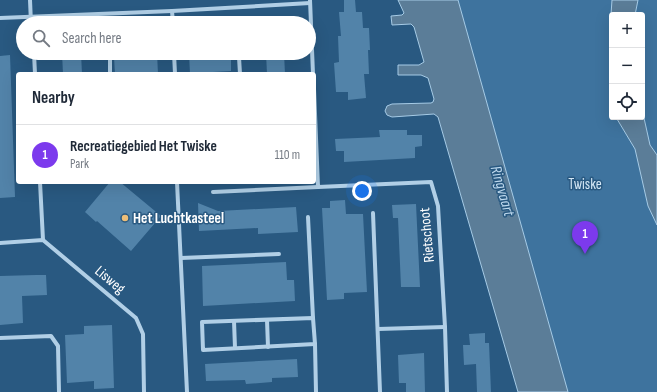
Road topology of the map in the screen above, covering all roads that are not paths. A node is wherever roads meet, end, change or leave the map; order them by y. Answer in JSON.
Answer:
{"nodes":[{"id":1,"x":30,"y":0,"type":"edge"},
{"id":2,"x":310,"y":1,"type":"edge"},
{"id":3,"x":172,"y":11,"type":"junction"},
{"id":4,"x":31,"y":16,"type":"edge"},
{"id":5,"x":71,"y":16,"type":"edge"},
{"id":6,"x":172,"y":16,"type":"edge"},
{"id":7,"x":311,"y":16,"type":"edge"},
{"id":8,"x":0,"y":18,"type":"edge"},
{"id":9,"x":16,"y":18,"type":"edge"},
{"id":10,"x":34,"y":60,"type":"edge"},
{"id":11,"x":110,"y":60,"type":"edge"},
{"id":12,"x":174,"y":60,"type":"edge"},
{"id":13,"x":239,"y":60,"type":"edge"},
{"id":14,"x":312,"y":60,"type":"edge"},
{"id":15,"x":35,"y":72,"type":"edge"},
{"id":16,"x":110,"y":72,"type":"edge"},
{"id":17,"x":175,"y":72,"type":"edge"},
{"id":18,"x":240,"y":72,"type":"edge"},
{"id":19,"x":313,"y":72,"type":"edge"},
{"id":20,"x":316,"y":160,"type":"edge"},
{"id":21,"x":40,"y":184,"type":"edge"},
{"id":22,"x":177,"y":184,"type":"edge"},
{"id":23,"x":318,"y":187,"type":"junction"},
{"id":24,"x":213,"y":192,"type":"dead end"},
{"id":25,"x":373,"y":213,"type":"dead end"},
{"id":26,"x":308,"y":217,"type":"dead end"},
{"id":27,"x":43,"y":240,"type":"junction"},
{"id":28,"x":0,"y":243,"type":"edge"},
{"id":29,"x":279,"y":254,"type":"dead end"},
{"id":30,"x":181,"y":258,"type":"junction"},
{"id":31,"x":313,"y":318,"type":"junction"},
{"id":32,"x":267,"y":320,"type":"junction"},
{"id":33,"x":234,"y":321,"type":"junction"},
{"id":34,"x":445,"y":327,"type":"junction"},
{"id":35,"x":378,"y":329,"type":"junction"},
{"id":36,"x":0,"y":338,"type":"edge"},
{"id":37,"x":315,"y":344,"type":"junction"},
{"id":38,"x":268,"y":347,"type":"junction"},
{"id":39,"x":235,"y":348,"type":"junction"},
{"id":40,"x":59,"y":392,"type":"edge"},
{"id":41,"x":144,"y":392,"type":"edge"},
{"id":42,"x":187,"y":392,"type":"edge"},
{"id":43,"x":316,"y":392,"type":"edge"},
{"id":44,"x":380,"y":392,"type":"edge"},
{"id":45,"x":447,"y":392,"type":"edge"}],
"edges":[{"from":1,"to":4,"type":"street"},
{"from":2,"to":3,"type":"street"},
{"from":2,"to":7,"type":"street"},
{"from":3,"to":5,"type":"street"},
{"from":3,"to":6,"type":"street"},
{"from":8,"to":9,"type":"street"},
{"from":10,"to":15,"type":"street"},
{"from":11,"to":16,"type":"street"},
{"from":12,"to":17,"type":"street"},
{"from":13,"to":18,"type":"street"},
{"from":14,"to":19,"type":"street"},
{"from":20,"to":23,"type":"street"},
{"from":21,"to":27,"type":"street"},
{"from":22,"to":30,"type":"street"},
{"from":23,"to":24,"type":"street","name":"Rietschoot"},
{"from":23,"to":34,"type":"street","name":"Rietschoot"},
{"from":25,"to":35,"type":"street"},
{"from":26,"to":31,"type":"street"},
{"from":27,"to":28,"type":"street"},
{"from":27,"to":41,"type":"street","name":"Lisweg"},
{"from":29,"to":30,"type":"street"},
{"from":30,"to":42,"type":"street"},
{"from":31,"to":32,"type":"street"},
{"from":31,"to":37,"type":"street"},
{"from":32,"to":33,"type":"street"},
{"from":32,"to":38,"type":"street"},
{"from":33,"to":39,"type":"street"},
{"from":33,"to":39,"type":"street"},
{"from":34,"to":35,"type":"street"},
{"from":34,"to":45,"type":"street","name":"Rietschoot"},
{"from":35,"to":44,"type":"street"},
{"from":36,"to":40,"type":"street"},
{"from":37,"to":38,"type":"street"},
{"from":37,"to":43,"type":"street"},
{"from":38,"to":39,"type":"street"}]}
